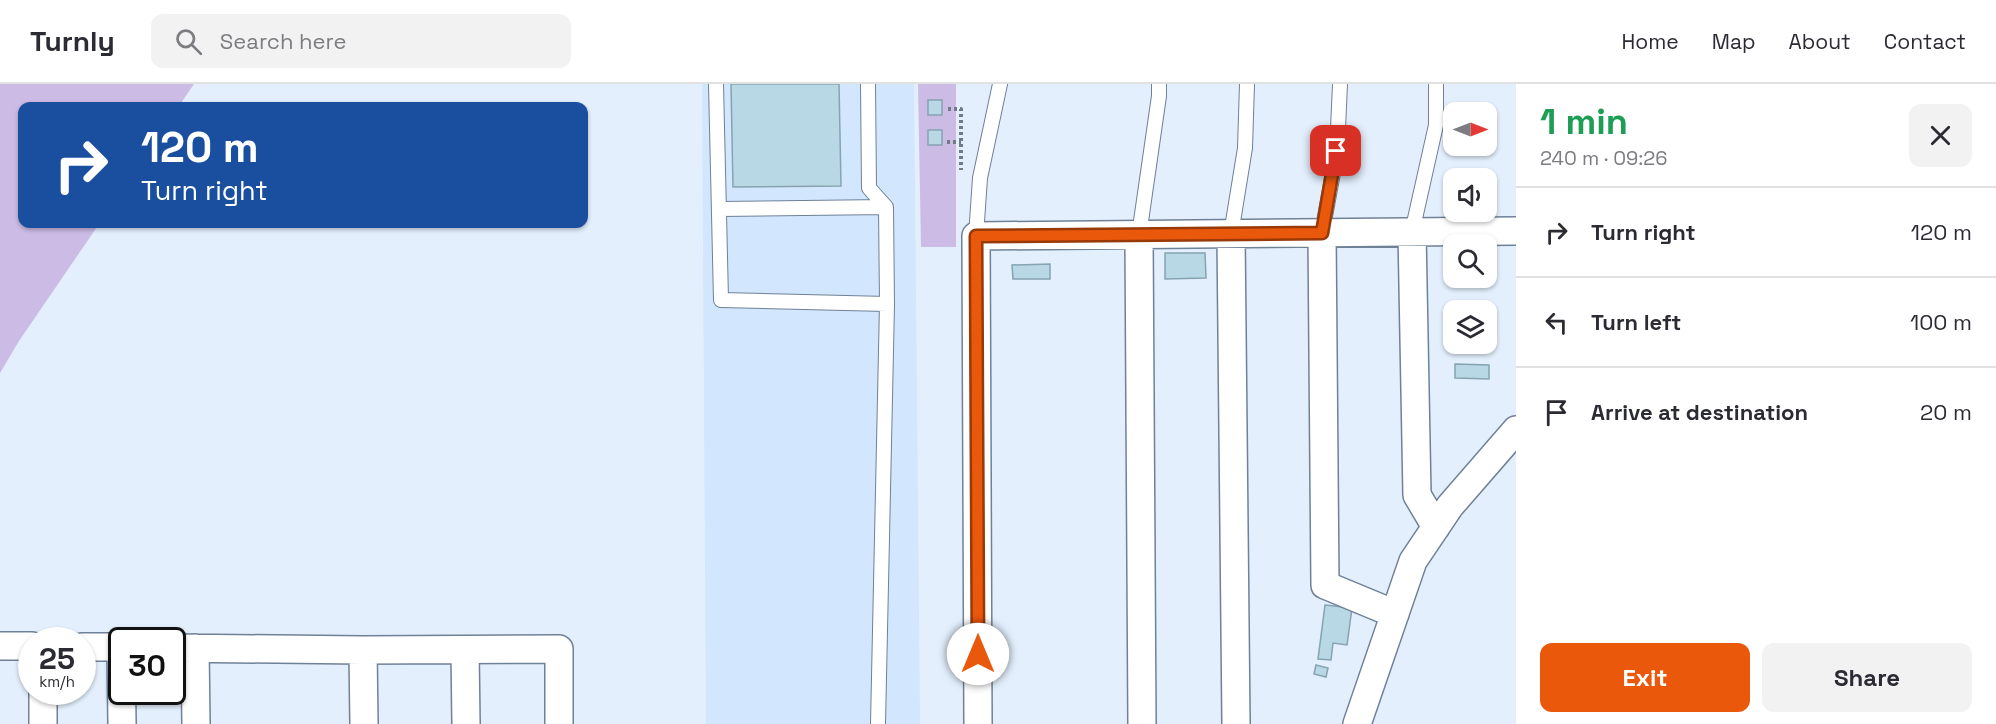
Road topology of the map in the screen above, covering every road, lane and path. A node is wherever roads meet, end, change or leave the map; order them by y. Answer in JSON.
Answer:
{"nodes":[{"id":1,"x":716,"y":84,"type":"edge"},
{"id":2,"x":868,"y":84,"type":"edge"},
{"id":3,"x":1000,"y":84,"type":"edge"},
{"id":4,"x":1159,"y":84,"type":"edge"},
{"id":5,"x":1247,"y":84,"type":"edge"},
{"id":6,"x":1341,"y":84,"type":"edge"},
{"id":7,"x":1436,"y":84,"type":"edge"},
{"id":8,"x":948,"y":109,"type":"dead end"},
{"id":9,"x":961,"y":109,"type":"dead end"},
{"id":10,"x":947,"y":142,"type":"dead end"},
{"id":11,"x":961,"y":142,"type":"dead end"},
{"id":12,"x":886,"y":207,"type":"junction"},
{"id":13,"x":719,"y":209,"type":"junction"},
{"id":14,"x":1516,"y":231,"type":"edge"},
{"id":15,"x":1412,"y":232,"type":"junction"},
{"id":16,"x":1322,"y":233,"type":"junction"},
{"id":17,"x":1231,"y":234,"type":"junction"},
{"id":18,"x":1139,"y":235,"type":"junction"},
{"id":19,"x":976,"y":236,"type":"junction"},
{"id":20,"x":887,"y":303,"type":"junction"},
{"id":21,"x":1516,"y":430,"type":"edge"},
{"id":22,"x":1436,"y":527,"type":"junction"},
{"id":23,"x":1395,"y":614,"type":"junction"},
{"id":24,"x":0,"y":646,"type":"edge"},
{"id":25,"x":18,"y":646,"type":"edge"},
{"id":26,"x":186,"y":648,"type":"edge"},
{"id":27,"x":363,"y":650,"type":"junction"},
{"id":28,"x":465,"y":650,"type":"junction"},
{"id":29,"x":186,"y":661,"type":"edge"},
{"id":30,"x":43,"y":705,"type":"edge"},
{"id":31,"x":122,"y":705,"type":"edge"},
{"id":32,"x":43,"y":724,"type":"edge"},
{"id":33,"x":122,"y":724,"type":"edge"},
{"id":34,"x":196,"y":724,"type":"edge"},
{"id":35,"x":364,"y":724,"type":"edge"},
{"id":36,"x":465,"y":724,"type":"edge"},
{"id":37,"x":559,"y":724,"type":"edge"},
{"id":38,"x":878,"y":724,"type":"edge"},
{"id":39,"x":978,"y":724,"type":"edge"},
{"id":40,"x":1142,"y":724,"type":"edge"},
{"id":41,"x":1236,"y":724,"type":"edge"},
{"id":42,"x":1357,"y":724,"type":"edge"}],
"edges":[{"from":1,"to":13,"type":"lane"},
{"from":2,"to":12,"type":"lane"},
{"from":3,"to":19,"type":"lane"},
{"from":4,"to":18,"type":"lane"},
{"from":5,"to":17,"type":"lane"},
{"from":6,"to":16,"type":"lane"},
{"from":7,"to":15,"type":"lane"},
{"from":8,"to":9,"type":"path"},
{"from":10,"to":11,"type":"path"},
{"from":12,"to":13,"type":"lane"},
{"from":12,"to":20,"type":"lane"},
{"from":13,"to":20,"type":"lane"},
{"from":14,"to":15,"type":"street"},
{"from":15,"to":16,"type":"street"},
{"from":15,"to":22,"type":"street"},
{"from":16,"to":17,"type":"street"},
{"from":16,"to":23,"type":"street"},
{"from":17,"to":18,"type":"street"},
{"from":17,"to":41,"type":"street"},
{"from":18,"to":19,"type":"street"},
{"from":18,"to":40,"type":"street"},
{"from":19,"to":39,"type":"street"},
{"from":20,"to":38,"type":"lane"},
{"from":21,"to":22,"type":"street"},
{"from":22,"to":23,"type":"street"},
{"from":23,"to":42,"type":"street"},
{"from":24,"to":25,"type":"street"},
{"from":26,"to":27,"type":"street"},
{"from":27,"to":28,"type":"street"},
{"from":27,"to":35,"type":"street"},
{"from":28,"to":36,"type":"street"},
{"from":28,"to":37,"type":"street"},
{"from":29,"to":34,"type":"street"},
{"from":30,"to":32,"type":"street"},
{"from":31,"to":33,"type":"street"}]}
